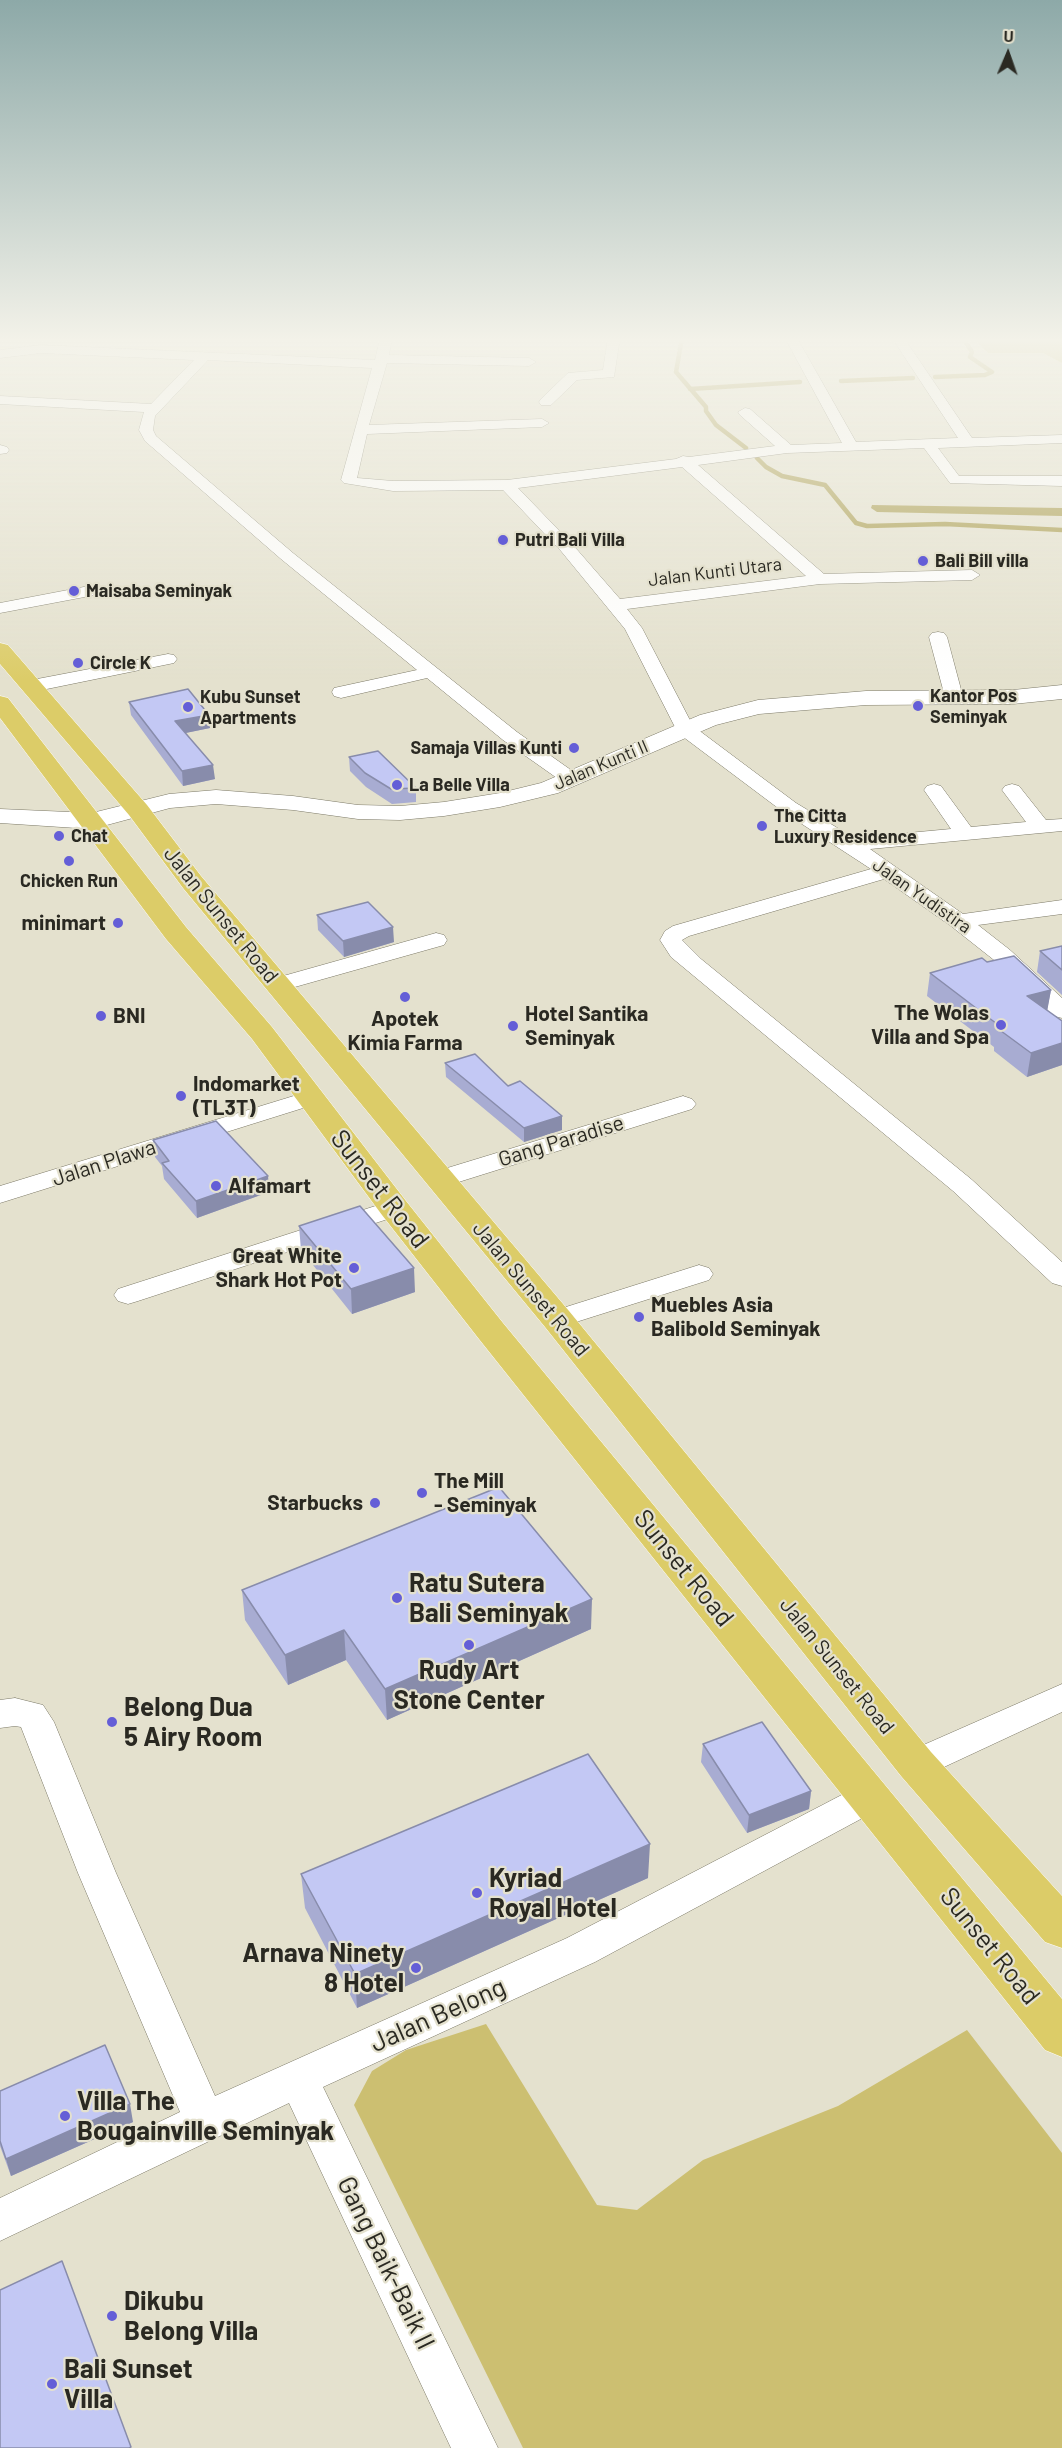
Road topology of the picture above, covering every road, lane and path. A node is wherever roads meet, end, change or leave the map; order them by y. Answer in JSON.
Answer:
{"nodes":[{"id":1,"x":167,"y":452,"type":"edge"},
{"id":2,"x":356,"y":452,"type":"edge"},
{"id":3,"x":750,"y":452,"type":"edge"},
{"id":4,"x":934,"y":452,"type":"edge"},
{"id":5,"x":683,"y":460,"type":"junction"},
{"id":6,"x":1062,"y":481,"type":"edge"},
{"id":7,"x":507,"y":485,"type":"junction"},
{"id":8,"x":972,"y":575,"type":"dead end"},
{"id":9,"x":820,"y":579,"type":"junction"},
{"id":10,"x":89,"y":591,"type":"dead end"},
{"id":11,"x":616,"y":605,"type":"junction"},
{"id":12,"x":0,"y":608,"type":"edge"},
{"id":13,"x":938,"y":637,"type":"dead end"},
{"id":14,"x":0,"y":650,"type":"edge"},
{"id":15,"x":168,"y":659,"type":"dead end"},
{"id":16,"x":432,"y":672,"type":"junction"},
{"id":17,"x":32,"y":686,"type":"junction"},
{"id":18,"x":341,"y":692,"type":"dead end"},
{"id":19,"x":1062,"y":692,"type":"edge"},
{"id":20,"x":954,"y":697,"type":"junction"},
{"id":21,"x":0,"y":703,"type":"edge"},
{"id":22,"x":685,"y":729,"type":"junction"},
{"id":23,"x":571,"y":779,"type":"junction"},
{"id":24,"x":934,"y":790,"type":"dead end"},
{"id":25,"x":1012,"y":790,"type":"dead end"},
{"id":26,"x":138,"y":810,"type":"junction"},
{"id":27,"x":0,"y":816,"type":"edge"},
{"id":28,"x":92,"y":821,"type":"junction"},
{"id":29,"x":1062,"y":825,"type":"edge"},
{"id":30,"x":1040,"y":827,"type":"junction"},
{"id":31,"x":965,"y":834,"type":"junction"},
{"id":32,"x":850,"y":845,"type":"junction"},
{"id":33,"x":887,"y":871,"type":"junction"},
{"id":34,"x":1062,"y":907,"type":"edge"},
{"id":35,"x":959,"y":921,"type":"junction"},
{"id":36,"x":436,"y":940,"type":"dead end"},
{"id":37,"x":278,"y":985,"type":"junction"},
{"id":38,"x":1062,"y":1011,"type":"edge"},
{"id":39,"x":310,"y":1098,"type":"junction"},
{"id":40,"x":683,"y":1104,"type":"dead end"},
{"id":41,"x":440,"y":1179,"type":"junction"},
{"id":42,"x":0,"y":1195,"type":"edge"},
{"id":43,"x":394,"y":1209,"type":"junction"},
{"id":44,"x":699,"y":1274,"type":"dead end"},
{"id":45,"x":1062,"y":1277,"type":"edge"},
{"id":46,"x":128,"y":1295,"type":"dead end"},
{"id":47,"x":557,"y":1319,"type":"junction"},
{"id":48,"x":1062,"y":1697,"type":"edge"},
{"id":49,"x":0,"y":1714,"type":"edge"},
{"id":50,"x":916,"y":1764,"type":"junction"},
{"id":51,"x":870,"y":1797,"type":"junction"},
{"id":52,"x":1062,"y":1928,"type":"edge"},
{"id":53,"x":1062,"y":2035,"type":"edge"},
{"id":54,"x":298,"y":2079,"type":"junction"},
{"id":55,"x":205,"y":2121,"type":"junction"},
{"id":56,"x":0,"y":2220,"type":"edge"},
{"id":57,"x":475,"y":2448,"type":"edge"}],
"edges":[{"from":1,"to":16,"type":"street"},
{"from":2,"to":7,"type":"street"},
{"from":3,"to":5,"type":"street"},
{"from":4,"to":6,"type":"street"},
{"from":5,"to":7,"type":"street"},
{"from":5,"to":9,"type":"street","name":"Jalan Kunti Utara"},
{"from":7,"to":11,"type":"street"},
{"from":8,"to":9,"type":"street","name":"Jalan Kunti Utara"},
{"from":9,"to":11,"type":"street","name":"Jalan Kunti Utara"},
{"from":10,"to":12,"type":"street"},
{"from":11,"to":22,"type":"street"},
{"from":13,"to":20,"type":"street"},
{"from":14,"to":17,"type":"highway","name":"Jalan Sunset Road"},
{"from":15,"to":17,"type":"street"},
{"from":16,"to":18,"type":"street"},
{"from":16,"to":23,"type":"street"},
{"from":17,"to":26,"type":"highway","name":"Jalan Sunset Road"},
{"from":19,"to":20,"type":"street","name":"Jalan Kunti II"},
{"from":20,"to":22,"type":"street","name":"Jalan Kunti II"},
{"from":21,"to":28,"type":"highway","name":"Jalan Sunset Road"},
{"from":22,"to":23,"type":"street","name":"Jalan Kunti II"},
{"from":22,"to":32,"type":"street","name":"Jalan Yudistira"},
{"from":23,"to":26,"type":"street","name":"Jalan Kunti II"},
{"from":24,"to":31,"type":"street"},
{"from":25,"to":30,"type":"street"},
{"from":26,"to":28,"type":"street","name":"Jalan Kunti II"},
{"from":26,"to":37,"type":"highway","name":"Jalan Sunset Road"},
{"from":27,"to":28,"type":"street","name":"Jalan Kunti II"},
{"from":28,"to":39,"type":"highway","name":"Jalan Sunset Road"},
{"from":29,"to":30,"type":"street"},
{"from":30,"to":31,"type":"street"},
{"from":31,"to":32,"type":"street"},
{"from":32,"to":33,"type":"street","name":"Jalan Yudistira"},
{"from":33,"to":35,"type":"street","name":"Jalan Yudistira"},
{"from":33,"to":45,"type":"street"},
{"from":34,"to":35,"type":"street"},
{"from":35,"to":38,"type":"street","name":"Jalan Yudistira"},
{"from":36,"to":37,"type":"street"},
{"from":37,"to":41,"type":"highway","name":"Jalan Sunset Road"},
{"from":39,"to":42,"type":"street","name":"Jalan Plawa"},
{"from":39,"to":43,"type":"highway","name":"Sunset Road"},
{"from":40,"to":41,"type":"street","name":"Gang Paradise"},
{"from":41,"to":47,"type":"highway","name":"Jalan Sunset Road"},
{"from":43,"to":46,"type":"street"},
{"from":43,"to":51,"type":"highway","name":"Sunset Road"},
{"from":44,"to":47,"type":"street"},
{"from":47,"to":50,"type":"highway","name":"Jalan Sunset Road"},
{"from":48,"to":50,"type":"street"},
{"from":49,"to":55,"type":"street"},
{"from":50,"to":52,"type":"highway","name":"Jalan Sunset Road"},
{"from":51,"to":53,"type":"highway","name":"Sunset Road"},
{"from":51,"to":54,"type":"street","name":"Jalan Belong"},
{"from":54,"to":55,"type":"street","name":"Jalan Belong"},
{"from":54,"to":57,"type":"street","name":"Gang Baik-Baik II"},
{"from":55,"to":56,"type":"street","name":"Jalan Belong"}]}
